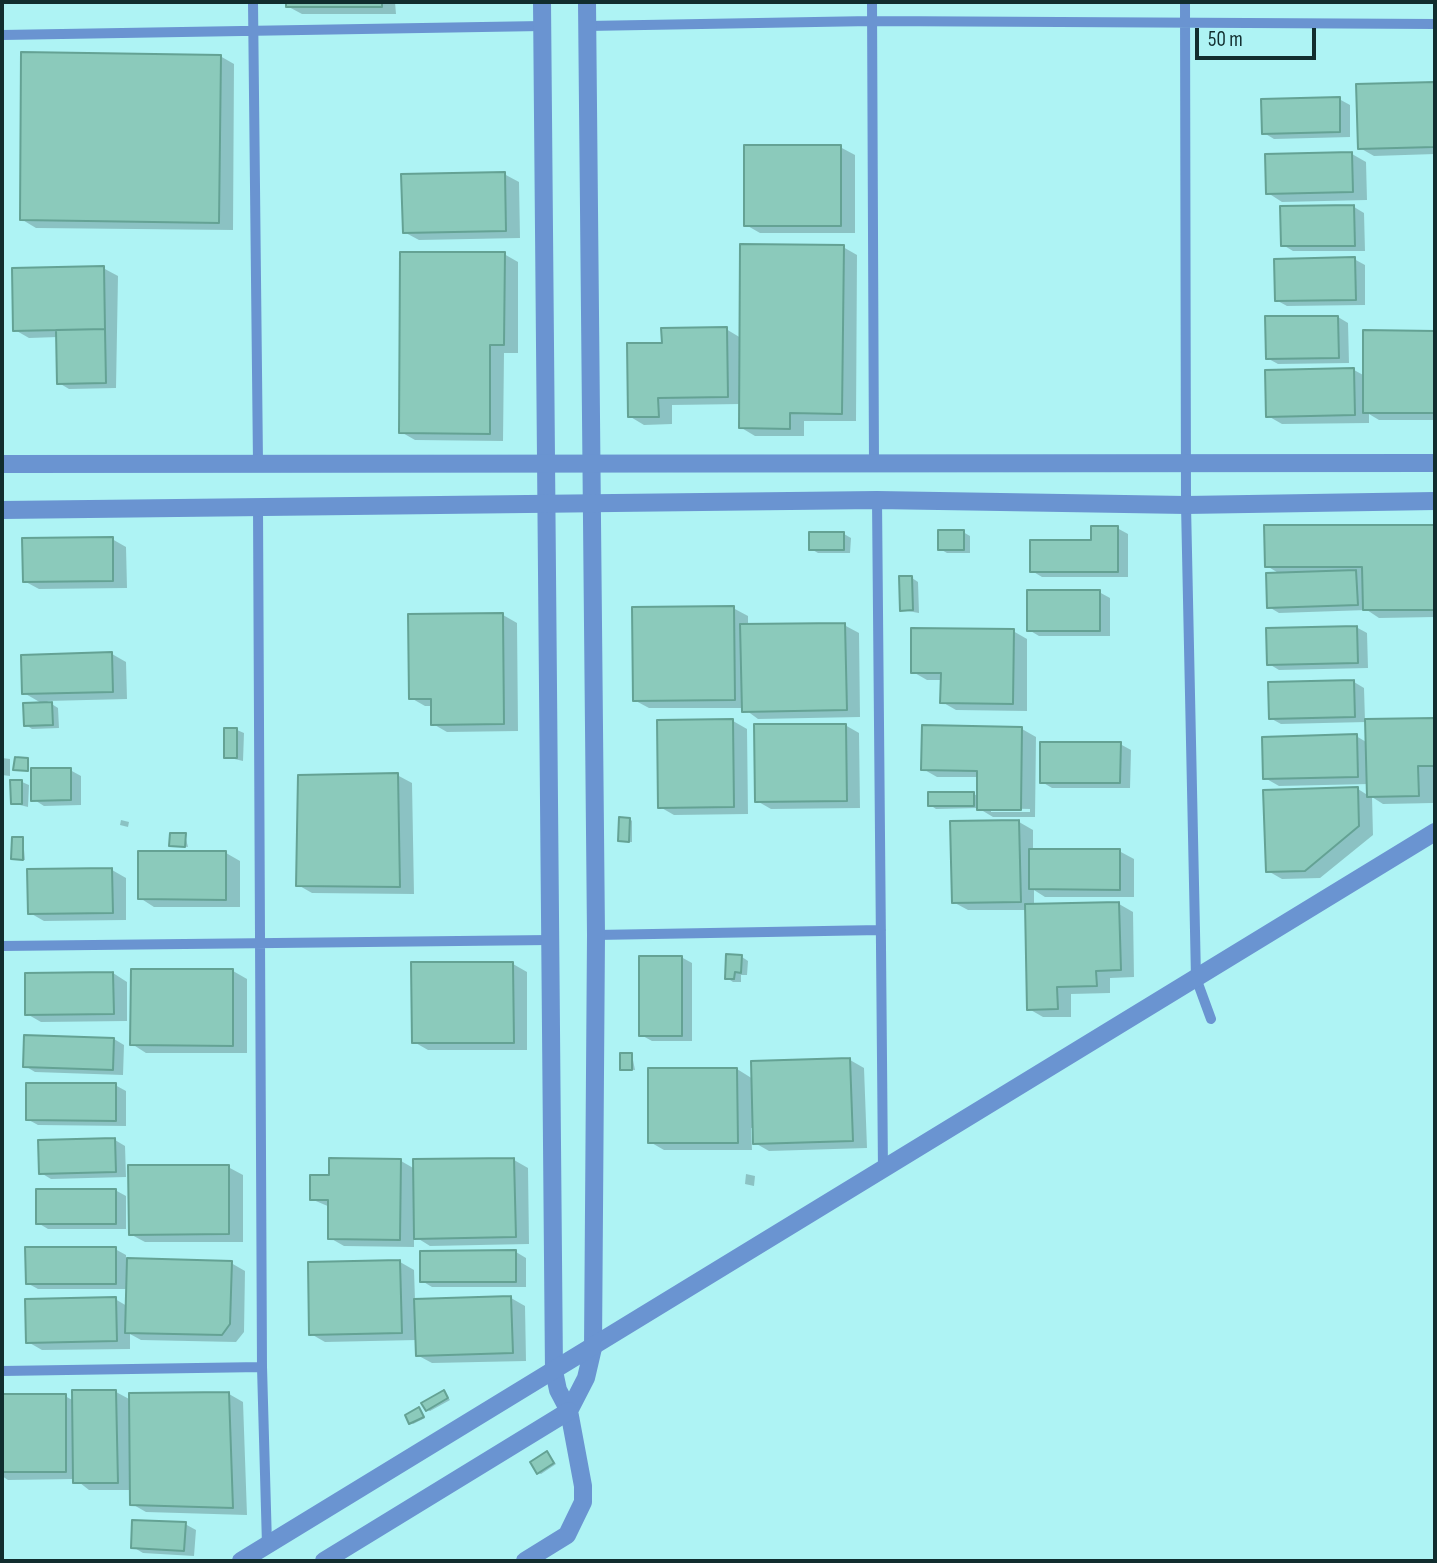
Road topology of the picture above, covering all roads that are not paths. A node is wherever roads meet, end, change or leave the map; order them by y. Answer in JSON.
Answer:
{"nodes":[{"id":1,"x":253,"y":2,"type":"edge"},
{"id":2,"x":542,"y":2,"type":"edge"},
{"id":3,"x":587,"y":2,"type":"edge"},
{"id":4,"x":872,"y":2,"type":"edge"},
{"id":5,"x":1185,"y":2,"type":"edge"},
{"id":6,"x":872,"y":21,"type":"junction"},
{"id":7,"x":1185,"y":24,"type":"junction"},
{"id":8,"x":1435,"y":24,"type":"edge"},
{"id":9,"x":542,"y":26,"type":"junction"},
{"id":10,"x":587,"y":26,"type":"junction"},
{"id":11,"x":254,"y":31,"type":"junction"},
{"id":12,"x":2,"y":35,"type":"edge"},
{"id":13,"x":591,"y":461,"type":"junction"},
{"id":14,"x":546,"y":462,"type":"junction"},
{"id":15,"x":258,"y":463,"type":"junction"},
{"id":16,"x":1435,"y":463,"type":"edge"},
{"id":17,"x":2,"y":464,"type":"edge"},
{"id":18,"x":874,"y":464,"type":"junction"},
{"id":19,"x":1187,"y":464,"type":"junction"},
{"id":20,"x":877,"y":500,"type":"junction"},
{"id":21,"x":1435,"y":501,"type":"edge"},
{"id":22,"x":591,"y":503,"type":"junction"},
{"id":23,"x":547,"y":504,"type":"junction"},
{"id":24,"x":1186,"y":505,"type":"junction"},
{"id":25,"x":258,"y":507,"type":"junction"},
{"id":26,"x":2,"y":510,"type":"edge"},
{"id":27,"x":1435,"y":832,"type":"edge"},
{"id":28,"x":881,"y":930,"type":"junction"},
{"id":29,"x":596,"y":935,"type":"junction"},
{"id":30,"x":550,"y":940,"type":"junction"},
{"id":31,"x":260,"y":943,"type":"junction"},
{"id":32,"x":2,"y":946,"type":"edge"},
{"id":33,"x":1196,"y":978,"type":"junction"},
{"id":34,"x":1211,"y":1019,"type":"dead end"},
{"id":35,"x":883,"y":1170,"type":"junction"},
{"id":36,"x":593,"y":1348,"type":"junction"},
{"id":37,"x":262,"y":1367,"type":"junction"},
{"id":38,"x":2,"y":1371,"type":"edge"},
{"id":39,"x":554,"y":1371,"type":"junction"},
{"id":40,"x":569,"y":1412,"type":"junction"},
{"id":41,"x":267,"y":1545,"type":"junction"},
{"id":42,"x":241,"y":1561,"type":"edge"},
{"id":43,"x":324,"y":1561,"type":"edge"},
{"id":44,"x":525,"y":1561,"type":"edge"}],
"edges":[{"from":1,"to":11,"type":"lane"},
{"from":2,"to":9,"type":"street"},
{"from":3,"to":10,"type":"street"},
{"from":4,"to":6,"type":"lane"},
{"from":5,"to":7,"type":"lane"},
{"from":6,"to":7,"type":"lane"},
{"from":6,"to":10,"type":"lane"},
{"from":6,"to":18,"type":"lane"},
{"from":7,"to":8,"type":"lane"},
{"from":7,"to":19,"type":"lane"},
{"from":9,"to":11,"type":"lane"},
{"from":9,"to":14,"type":"street"},
{"from":10,"to":13,"type":"street"},
{"from":11,"to":12,"type":"lane"},
{"from":11,"to":15,"type":"lane"},
{"from":13,"to":14,"type":"street"},
{"from":13,"to":18,"type":"street"},
{"from":13,"to":22,"type":"street"},
{"from":14,"to":15,"type":"street"},
{"from":14,"to":23,"type":"street"},
{"from":15,"to":17,"type":"street"},
{"from":16,"to":19,"type":"street"},
{"from":18,"to":19,"type":"street"},
{"from":19,"to":24,"type":"lane"},
{"from":20,"to":22,"type":"street"},
{"from":20,"to":24,"type":"street"},
{"from":20,"to":28,"type":"lane"},
{"from":21,"to":24,"type":"street"},
{"from":22,"to":23,"type":"street"},
{"from":22,"to":29,"type":"street"},
{"from":23,"to":25,"type":"street"},
{"from":23,"to":30,"type":"street"},
{"from":24,"to":33,"type":"lane"},
{"from":25,"to":26,"type":"street"},
{"from":25,"to":31,"type":"lane"},
{"from":27,"to":33,"type":"street"},
{"from":28,"to":29,"type":"lane"},
{"from":28,"to":35,"type":"lane"},
{"from":29,"to":36,"type":"street"},
{"from":30,"to":31,"type":"lane"},
{"from":30,"to":39,"type":"street"},
{"from":31,"to":32,"type":"lane"},
{"from":31,"to":37,"type":"lane"},
{"from":33,"to":34,"type":"lane"},
{"from":33,"to":35,"type":"street"},
{"from":35,"to":36,"type":"street"},
{"from":36,"to":39,"type":"street"},
{"from":36,"to":40,"type":"street"},
{"from":37,"to":38,"type":"lane"},
{"from":37,"to":41,"type":"lane"},
{"from":39,"to":40,"type":"street"},
{"from":39,"to":41,"type":"street"},
{"from":40,"to":43,"type":"street"},
{"from":40,"to":44,"type":"street"},
{"from":41,"to":42,"type":"street"}]}
